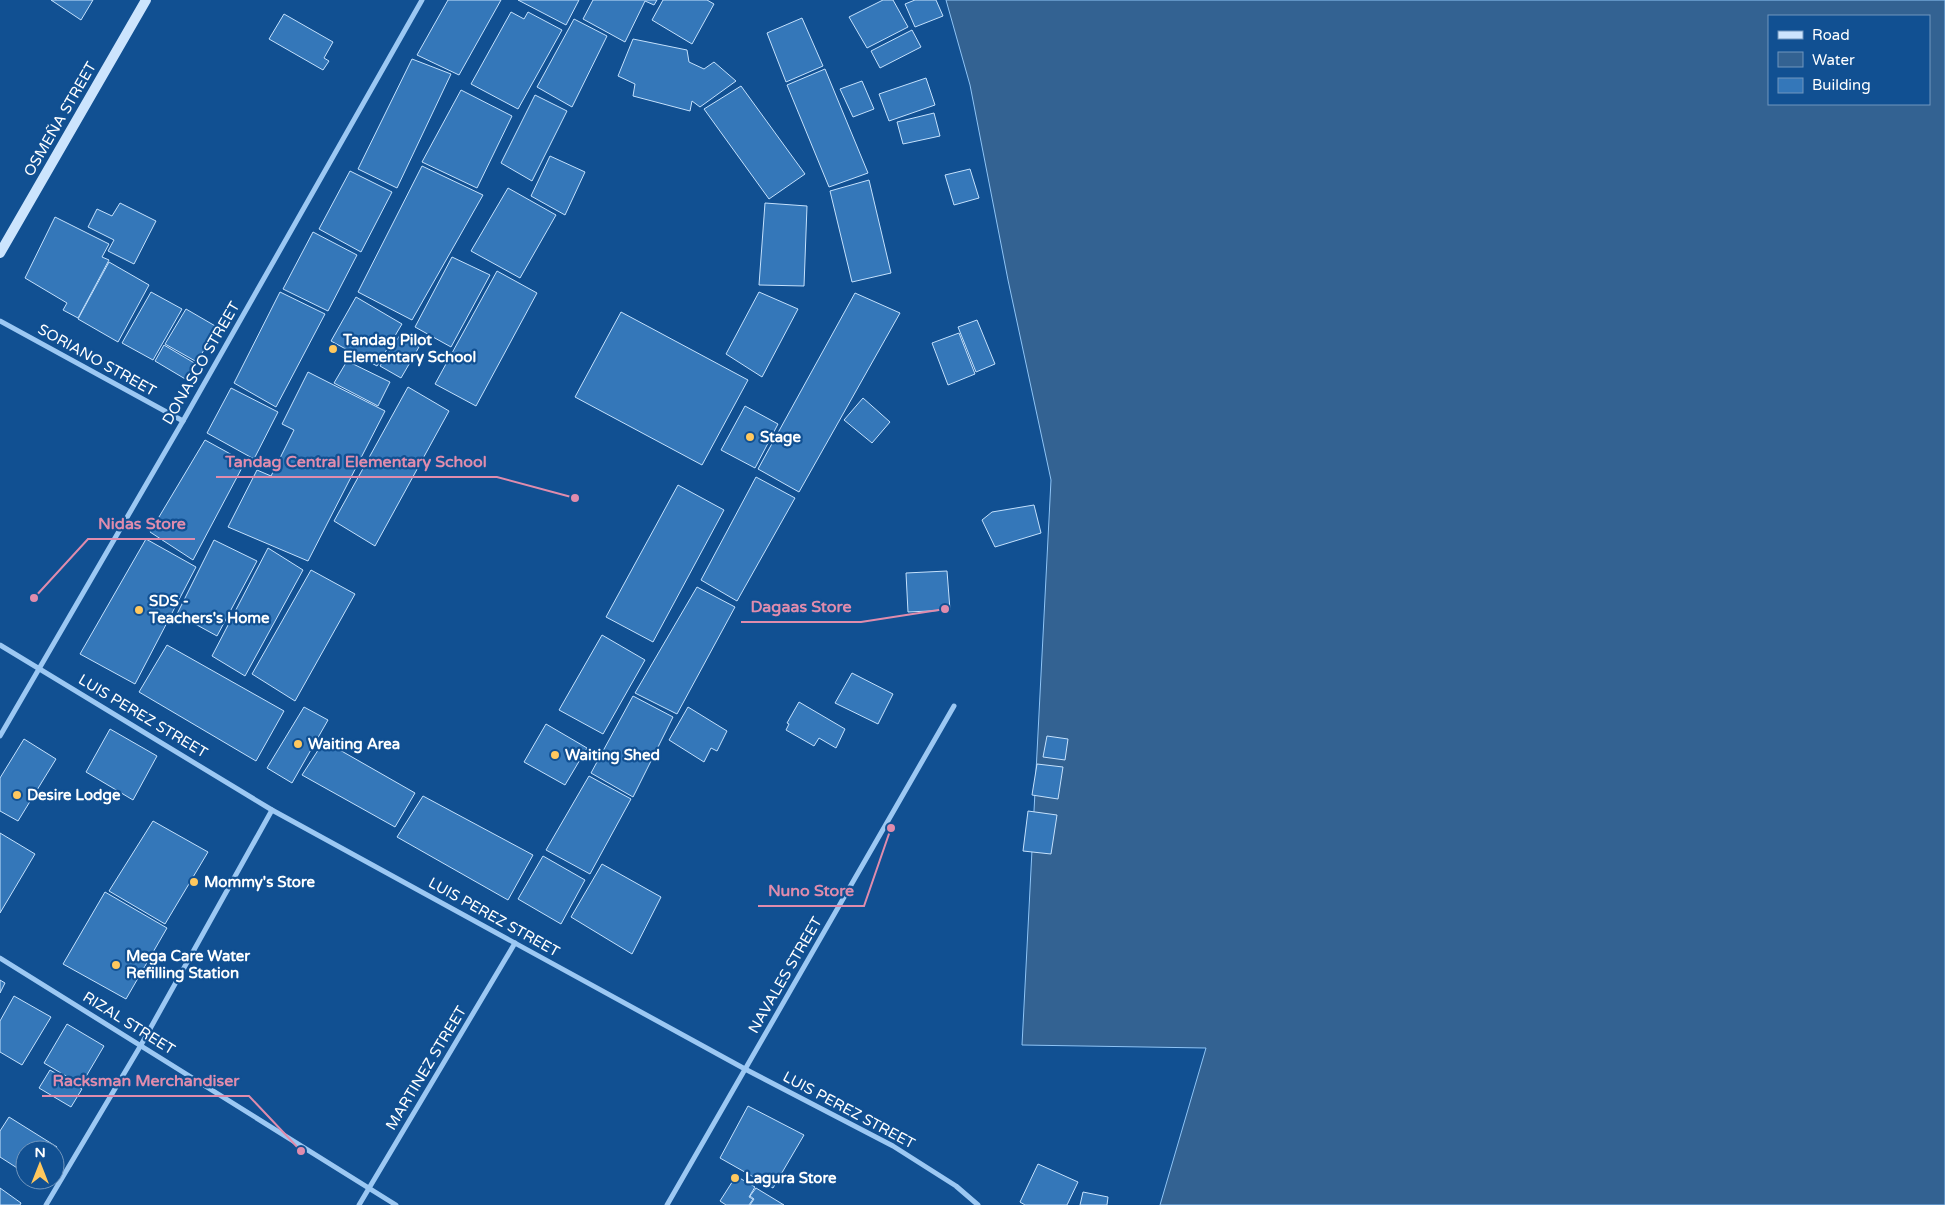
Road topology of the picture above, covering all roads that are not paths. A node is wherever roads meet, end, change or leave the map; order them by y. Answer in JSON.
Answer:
{"nodes":[{"id":1,"x":146,"y":0,"type":"edge"},
{"id":2,"x":422,"y":0,"type":"edge"},
{"id":3,"x":0,"y":254,"type":"edge"},
{"id":4,"x":0,"y":320,"type":"edge"},
{"id":5,"x":183,"y":421,"type":"junction"},
{"id":6,"x":0,"y":645,"type":"edge"},
{"id":7,"x":40,"y":668,"type":"junction"},
{"id":8,"x":954,"y":706,"type":"dead end"},
{"id":9,"x":0,"y":736,"type":"edge"},
{"id":10,"x":272,"y":810,"type":"junction"},
{"id":11,"x":515,"y":943,"type":"junction"},
{"id":12,"x":0,"y":958,"type":"edge"},
{"id":13,"x":141,"y":1045,"type":"junction"},
{"id":14,"x":745,"y":1069,"type":"junction"},
{"id":15,"x":369,"y":1188,"type":"junction"},
{"id":16,"x":46,"y":1205,"type":"edge"},
{"id":17,"x":359,"y":1205,"type":"edge"},
{"id":18,"x":396,"y":1205,"type":"edge"},
{"id":19,"x":667,"y":1205,"type":"edge"},
{"id":20,"x":978,"y":1205,"type":"edge"}],
"edges":[{"from":1,"to":3,"type":"street","name":"OSMEÑA STREET"},
{"from":2,"to":5,"type":"street","name":"DONASCO STREET"},
{"from":4,"to":5,"type":"street","name":"SORIANO STREET"},
{"from":5,"to":7,"type":"street","name":"DONASCO STREET"},
{"from":6,"to":7,"type":"street","name":"LUIS PEREZ STREET"},
{"from":7,"to":9,"type":"street","name":"DONASCO STREET"},
{"from":7,"to":10,"type":"street","name":"LUIS PEREZ STREET"},
{"from":8,"to":14,"type":"street","name":"NAVALES STREET"},
{"from":10,"to":11,"type":"street","name":"LUIS PEREZ STREET"},
{"from":10,"to":13,"type":"street"},
{"from":11,"to":14,"type":"street","name":"LUIS PEREZ STREET"},
{"from":11,"to":15,"type":"street","name":"MARTINEZ STREET"},
{"from":12,"to":13,"type":"street","name":"RIZAL STREET"},
{"from":13,"to":15,"type":"street","name":"RIZAL STREET"},
{"from":13,"to":16,"type":"street"},
{"from":14,"to":19,"type":"street","name":"NAVALES STREET"},
{"from":14,"to":20,"type":"street","name":"LUIS PEREZ STREET"},
{"from":15,"to":17,"type":"street","name":"MARTINEZ STREET"},
{"from":15,"to":18,"type":"street","name":"RIZAL STREET"}]}
